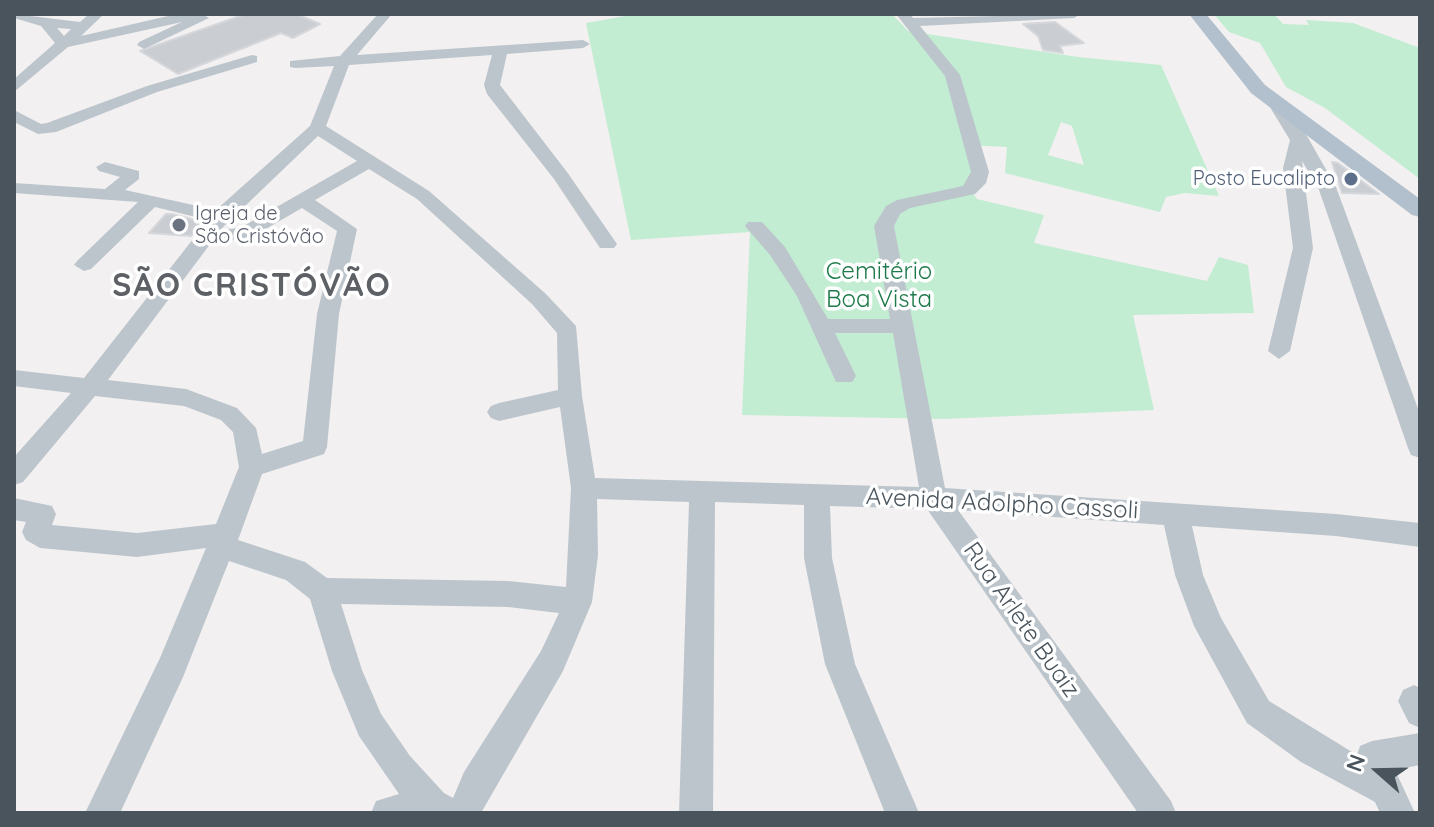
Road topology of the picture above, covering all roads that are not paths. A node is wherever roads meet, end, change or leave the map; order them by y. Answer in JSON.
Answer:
{"nodes":[{"id":1,"x":14,"y":14,"type":"edge"},
{"id":2,"x":97,"y":14,"type":"edge"},
{"id":3,"x":385,"y":14,"type":"edge"},
{"id":4,"x":1074,"y":14,"type":"edge"},
{"id":5,"x":1197,"y":14,"type":"edge"},
{"id":6,"x":907,"y":18,"type":"edge"},
{"id":7,"x":46,"y":23,"type":"junction"},
{"id":8,"x":84,"y":26,"type":"junction"},
{"id":9,"x":63,"y":44,"type":"junction"},
{"id":10,"x":583,"y":44,"type":"dead end"},
{"id":11,"x":144,"y":45,"type":"dead end"},
{"id":12,"x":501,"y":49,"type":"junction"},
{"id":13,"x":252,"y":59,"type":"dead end"},
{"id":14,"x":343,"y":62,"type":"junction"},
{"id":15,"x":295,"y":64,"type":"dead end"},
{"id":16,"x":14,"y":87,"type":"edge"},
{"id":17,"x":1276,"y":104,"type":"junction"},
{"id":18,"x":14,"y":115,"type":"edge"},
{"id":19,"x":317,"y":128,"type":"junction"},
{"id":20,"x":1299,"y":136,"type":"junction"},
{"id":21,"x":368,"y":162,"type":"junction"},
{"id":22,"x":105,"y":167,"type":"dead end"},
{"id":23,"x":14,"y":188,"type":"edge"},
{"id":24,"x":109,"y":194,"type":"junction"},
{"id":25,"x":151,"y":200,"type":"junction"},
{"id":26,"x":302,"y":200,"type":"junction"},
{"id":27,"x":1420,"y":210,"type":"edge"},
{"id":28,"x":220,"y":217,"type":"junction"},
{"id":29,"x":755,"y":226,"type":"dead end"},
{"id":30,"x":202,"y":238,"type":"junction"},
{"id":31,"x":607,"y":244,"type":"dead end"},
{"id":32,"x":84,"y":265,"type":"dead end"},
{"id":33,"x":821,"y":326,"type":"junction"},
{"id":34,"x":904,"y":326,"type":"junction"},
{"id":35,"x":1279,"y":351,"type":"dead end"},
{"id":36,"x":844,"y":376,"type":"dead end"},
{"id":37,"x":14,"y":378,"type":"edge"},
{"id":38,"x":80,"y":384,"type":"junction"},
{"id":39,"x":570,"y":396,"type":"junction"},
{"id":40,"x":499,"y":412,"type":"dead end"},
{"id":41,"x":1420,"y":448,"type":"edge"},
{"id":42,"x":252,"y":467,"type":"junction"},
{"id":43,"x":14,"y":475,"type":"edge"},
{"id":44,"x":584,"y":488,"type":"junction"},
{"id":45,"x":702,"y":492,"type":"junction"},
{"id":46,"x":817,"y":496,"type":"junction"},
{"id":47,"x":934,"y":498,"type":"junction"},
{"id":48,"x":14,"y":509,"type":"edge"},
{"id":49,"x":1175,"y":513,"type":"junction"},
{"id":50,"x":1420,"y":535,"type":"edge"},
{"id":51,"x":224,"y":540,"type":"junction"},
{"id":52,"x":322,"y":591,"type":"junction"},
{"id":53,"x":578,"y":602,"type":"junction"},
{"id":54,"x":1420,"y":749,"type":"edge"},
{"id":55,"x":1391,"y":801,"type":"edge"},
{"id":56,"x":448,"y":810,"type":"edge"},
{"id":57,"x":102,"y":813,"type":"edge"},
{"id":58,"x":388,"y":813,"type":"edge"},
{"id":59,"x":696,"y":813,"type":"edge"},
{"id":60,"x":902,"y":813,"type":"edge"},
{"id":61,"x":1159,"y":813,"type":"edge"}],
"edges":[{"from":1,"to":7,"type":"street"},
{"from":2,"to":8,"type":"street"},
{"from":3,"to":14,"type":"street"},
{"from":4,"to":6,"type":"street"},
{"from":5,"to":17,"type":"main road"},
{"from":6,"to":34,"type":"street","name":"Rua Arlete Buaiz"},
{"from":7,"to":8,"type":"street"},
{"from":7,"to":9,"type":"street"},
{"from":8,"to":9,"type":"street"},
{"from":9,"to":11,"type":"street"},
{"from":9,"to":16,"type":"street"},
{"from":10,"to":12,"type":"street"},
{"from":12,"to":14,"type":"street"},
{"from":12,"to":31,"type":"street"},
{"from":13,"to":18,"type":"street"},
{"from":14,"to":15,"type":"street"},
{"from":14,"to":19,"type":"street"},
{"from":17,"to":20,"type":"street"},
{"from":17,"to":27,"type":"main road"},
{"from":19,"to":21,"type":"street"},
{"from":19,"to":28,"type":"street"},
{"from":20,"to":35,"type":"street"},
{"from":20,"to":41,"type":"street"},
{"from":21,"to":26,"type":"street"},
{"from":21,"to":39,"type":"street"},
{"from":22,"to":24,"type":"street"},
{"from":23,"to":24,"type":"street"},
{"from":24,"to":25,"type":"street"},
{"from":25,"to":28,"type":"street"},
{"from":25,"to":32,"type":"street"},
{"from":26,"to":30,"type":"street"},
{"from":26,"to":42,"type":"street"},
{"from":28,"to":30,"type":"street"},
{"from":29,"to":33,"type":"street"},
{"from":30,"to":38,"type":"street"},
{"from":33,"to":34,"type":"street"},
{"from":33,"to":36,"type":"street"},
{"from":34,"to":47,"type":"street","name":"Rua Arlete Buaiz"},
{"from":37,"to":38,"type":"street"},
{"from":38,"to":42,"type":"street"},
{"from":38,"to":43,"type":"street"},
{"from":39,"to":40,"type":"street"},
{"from":39,"to":44,"type":"street"},
{"from":42,"to":51,"type":"street"},
{"from":44,"to":45,"type":"street","name":"Avenida Adolpho Cassoli"},
{"from":44,"to":53,"type":"street"},
{"from":45,"to":46,"type":"street","name":"Avenida Adolpho Cassoli"},
{"from":45,"to":59,"type":"street"},
{"from":46,"to":47,"type":"street","name":"Avenida Adolpho Cassoli"},
{"from":46,"to":60,"type":"street"},
{"from":47,"to":49,"type":"street","name":"Avenida Adolpho Cassoli"},
{"from":47,"to":61,"type":"street","name":"Rua Arlete Buaiz"},
{"from":48,"to":51,"type":"street"},
{"from":49,"to":50,"type":"street","name":"Avenida Adolpho Cassoli"},
{"from":49,"to":55,"type":"street"},
{"from":51,"to":52,"type":"street"},
{"from":51,"to":57,"type":"street"},
{"from":52,"to":53,"type":"street"},
{"from":52,"to":56,"type":"street"},
{"from":53,"to":56,"type":"street"},
{"from":54,"to":55,"type":"street"},
{"from":56,"to":58,"type":"street"}]}
